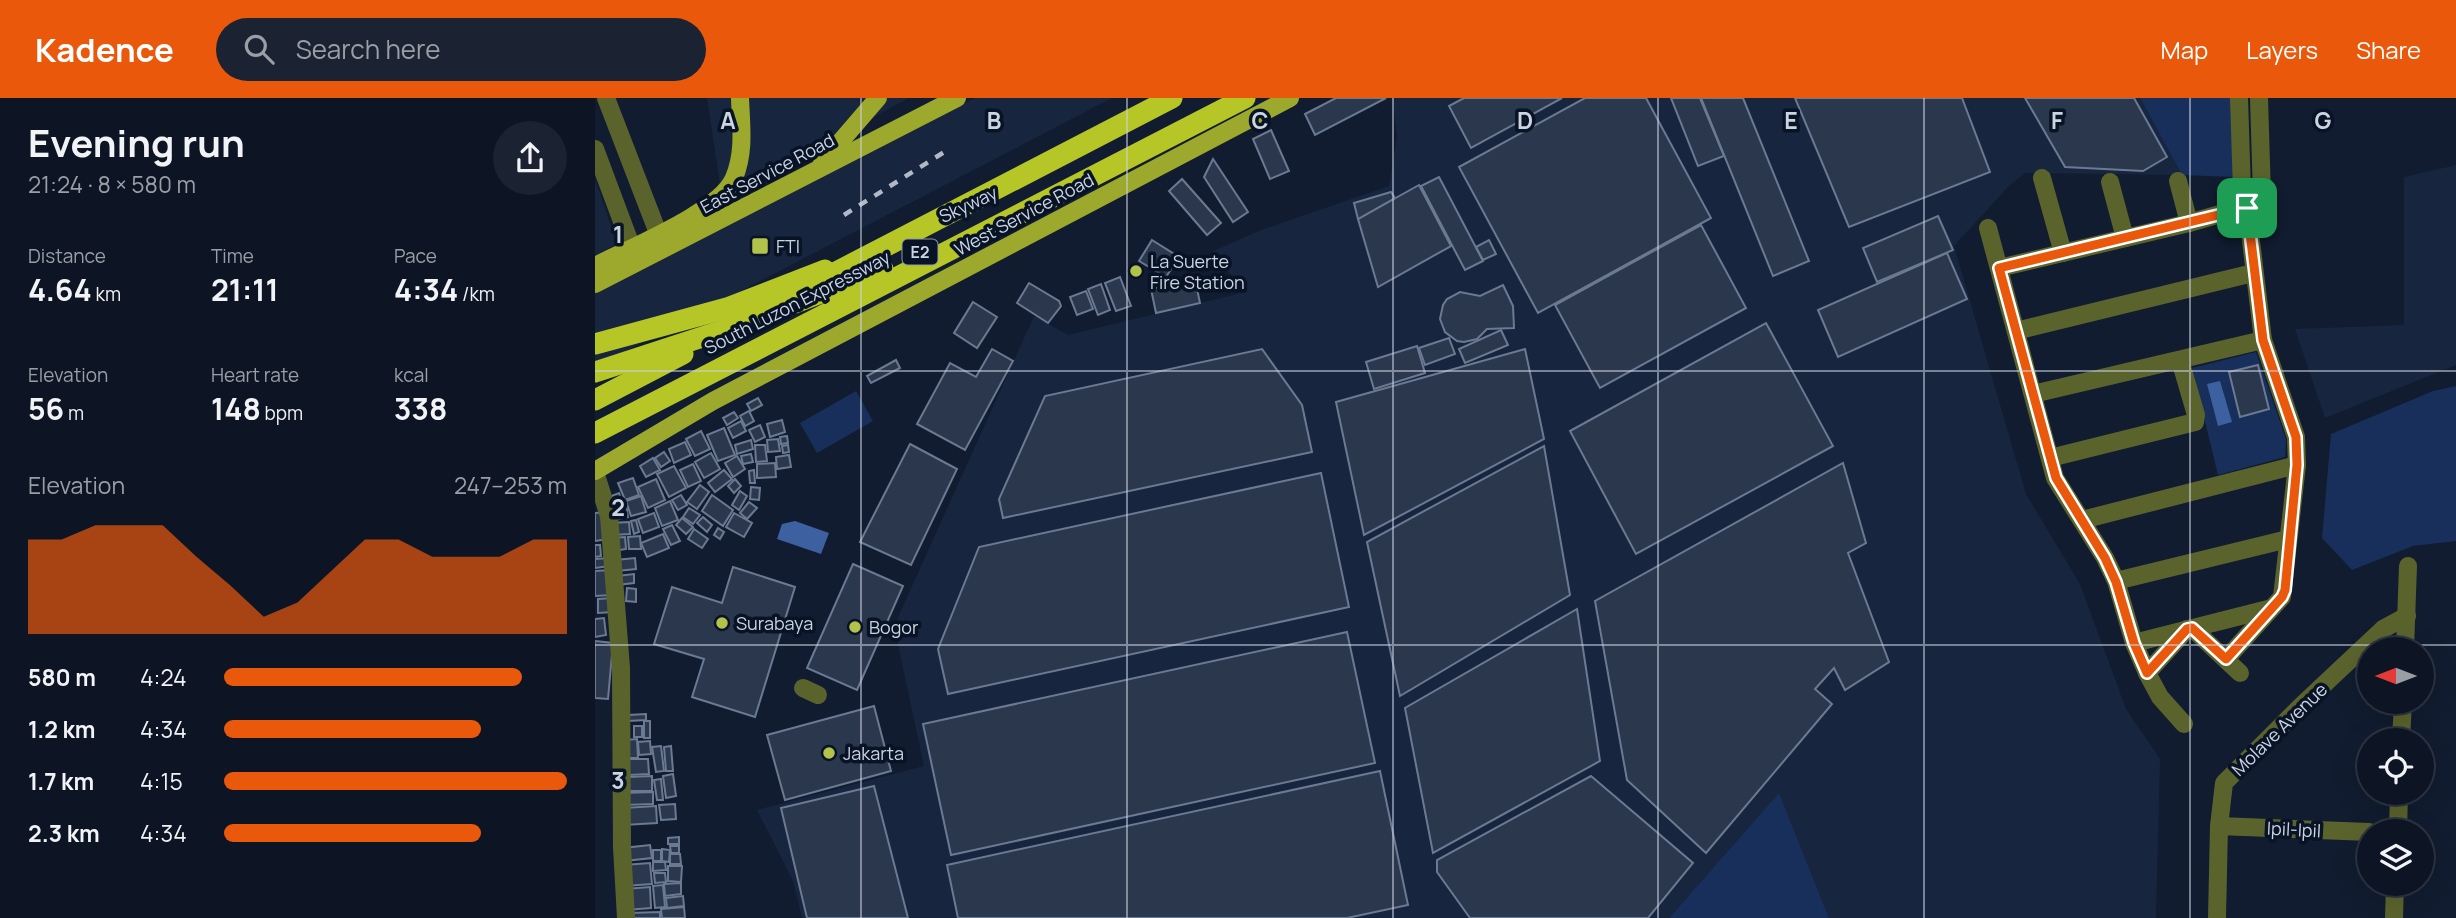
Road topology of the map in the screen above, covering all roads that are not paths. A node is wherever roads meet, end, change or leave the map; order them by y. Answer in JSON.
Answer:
{"nodes":[{"id":1,"x":607,"y":98,"type":"edge"},
{"id":2,"x":740,"y":98,"type":"edge"},
{"id":3,"x":877,"y":98,"type":"edge"},
{"id":4,"x":957,"y":98,"type":"edge"},
{"id":5,"x":1172,"y":98,"type":"edge"},
{"id":6,"x":1180,"y":98,"type":"edge"},
{"id":7,"x":1231,"y":98,"type":"edge"},
{"id":8,"x":1245,"y":98,"type":"edge"},
{"id":9,"x":1290,"y":98,"type":"edge"},
{"id":10,"x":2239,"y":98,"type":"edge"},
{"id":11,"x":2259,"y":98,"type":"edge"},
{"id":12,"x":2261,"y":143,"type":"junction"},
{"id":13,"x":2240,"y":144,"type":"junction"},
{"id":14,"x":595,"y":149,"type":"edge"},
{"id":15,"x":815,"y":171,"type":"junction"},
{"id":16,"x":2042,"y":178,"type":"dead end"},
{"id":17,"x":2178,"y":181,"type":"dead end"},
{"id":18,"x":2110,"y":182,"type":"dead end"},
{"id":19,"x":2247,"y":208,"type":"junction"},
{"id":20,"x":2189,"y":223,"type":"junction"},
{"id":21,"x":1988,"y":228,"type":"dead end"},
{"id":22,"x":658,"y":233,"type":"junction"},
{"id":23,"x":2125,"y":238,"type":"junction"},
{"id":24,"x":632,"y":248,"type":"junction"},
{"id":25,"x":2063,"y":253,"type":"junction"},
{"id":26,"x":595,"y":266,"type":"edge"},
{"id":27,"x":1999,"y":268,"type":"junction"},
{"id":28,"x":2253,"y":274,"type":"junction"},
{"id":29,"x":595,"y":284,"type":"edge"},
{"id":30,"x":754,"y":316,"type":"junction"},
{"id":31,"x":2016,"y":331,"type":"junction"},
{"id":32,"x":2263,"y":340,"type":"junction"},
{"id":33,"x":595,"y":344,"type":"edge"},
{"id":34,"x":2181,"y":360,"type":"junction"},
{"id":35,"x":595,"y":372,"type":"edge"},
{"id":36,"x":595,"y":388,"type":"edge"},
{"id":37,"x":2033,"y":394,"type":"junction"},
{"id":38,"x":595,"y":400,"type":"edge"},
{"id":39,"x":595,"y":433,"type":"edge"},
{"id":40,"x":2050,"y":458,"type":"junction"},
{"id":41,"x":2297,"y":465,"type":"junction"},
{"id":42,"x":595,"y":472,"type":"edge"},
{"id":43,"x":2082,"y":520,"type":"junction"},
{"id":44,"x":2288,"y":539,"type":"junction"},
{"id":45,"x":2408,"y":566,"type":"dead end"},
{"id":46,"x":2116,"y":582,"type":"junction"},
{"id":47,"x":2272,"y":608,"type":"junction"},
{"id":48,"x":2407,"y":616,"type":"junction"},
{"id":49,"x":2190,"y":629,"type":"junction"},
{"id":50,"x":2406,"y":637,"type":"edge"},
{"id":51,"x":2134,"y":643,"type":"junction"},
{"id":52,"x":2226,"y":659,"type":"junction"},
{"id":53,"x":2147,"y":673,"type":"junction"},
{"id":54,"x":2240,"y":673,"type":"dead end"},
{"id":55,"x":2184,"y":724,"type":"dead end"},
{"id":56,"x":2219,"y":825,"type":"junction"},
{"id":57,"x":2357,"y":831,"type":"edge"},
{"id":58,"x":2395,"y":896,"type":"edge"},
{"id":59,"x":626,"y":918,"type":"edge"},
{"id":60,"x":2217,"y":918,"type":"edge"},
{"id":61,"x":2394,"y":918,"type":"edge"}],
"edges":[{"from":1,"to":22,"type":"street"},
{"from":2,"to":22,"type":"main road","name":"East Service Road"},
{"from":3,"to":15,"type":"main road"},
{"from":4,"to":15,"type":"main road","name":"East Service Road"},
{"from":5,"to":30,"type":"highway","name":"South Luzon Expressway","number":"E2"},
{"from":6,"to":33,"type":"highway","name":"Skyway","number":"E2"},
{"from":7,"to":35,"type":"highway","name":"Skyway","number":"E2"},
{"from":8,"to":39,"type":"highway","name":"South Luzon Expressway","number":"E2"},
{"from":9,"to":42,"type":"main road","name":"West Service Road"},
{"from":10,"to":13,"type":"street"},
{"from":11,"to":12,"type":"street"},
{"from":12,"to":13,"type":"street"},
{"from":12,"to":19,"type":"street"},
{"from":13,"to":19,"type":"street"},
{"from":14,"to":24,"type":"street"},
{"from":15,"to":29,"type":"main road","name":"East Service Road"},
{"from":16,"to":25,"type":"street"},
{"from":17,"to":20,"type":"street"},
{"from":18,"to":23,"type":"street"},
{"from":19,"to":20,"type":"street"},
{"from":19,"to":28,"type":"street"},
{"from":20,"to":23,"type":"street"},
{"from":21,"to":27,"type":"street"},
{"from":22,"to":24,"type":"main road","name":"East Service Road"},
{"from":23,"to":25,"type":"street"},
{"from":24,"to":26,"type":"main road","name":"East Service Road"},
{"from":25,"to":27,"type":"street"},
{"from":27,"to":31,"type":"street"},
{"from":28,"to":31,"type":"street"},
{"from":28,"to":32,"type":"street"},
{"from":30,"to":36,"type":"highway"},
{"from":30,"to":38,"type":"highway","name":"South Luzon Expressway","number":"E2"},
{"from":31,"to":37,"type":"street"},
{"from":32,"to":34,"type":"street"},
{"from":32,"to":41,"type":"street"},
{"from":34,"to":37,"type":"street"},
{"from":34,"to":40,"type":"street"},
{"from":37,"to":40,"type":"street"},
{"from":40,"to":43,"type":"street"},
{"from":41,"to":43,"type":"street"},
{"from":41,"to":44,"type":"street"},
{"from":42,"to":59,"type":"street"},
{"from":43,"to":46,"type":"street"},
{"from":44,"to":46,"type":"street"},
{"from":44,"to":47,"type":"street"},
{"from":45,"to":48,"type":"street"},
{"from":46,"to":51,"type":"street"},
{"from":47,"to":49,"type":"street"},
{"from":47,"to":52,"type":"street"},
{"from":48,"to":50,"type":"street"},
{"from":48,"to":56,"type":"street","name":"Molave Avenue"},
{"from":49,"to":51,"type":"street"},
{"from":49,"to":52,"type":"street"},
{"from":49,"to":53,"type":"street"},
{"from":51,"to":53,"type":"street"},
{"from":52,"to":54,"type":"street"},
{"from":53,"to":55,"type":"street"},
{"from":56,"to":57,"type":"street","name":"Ipil-Ipil"},
{"from":56,"to":60,"type":"street","name":"Molave Avenue"},
{"from":58,"to":61,"type":"street"}]}
